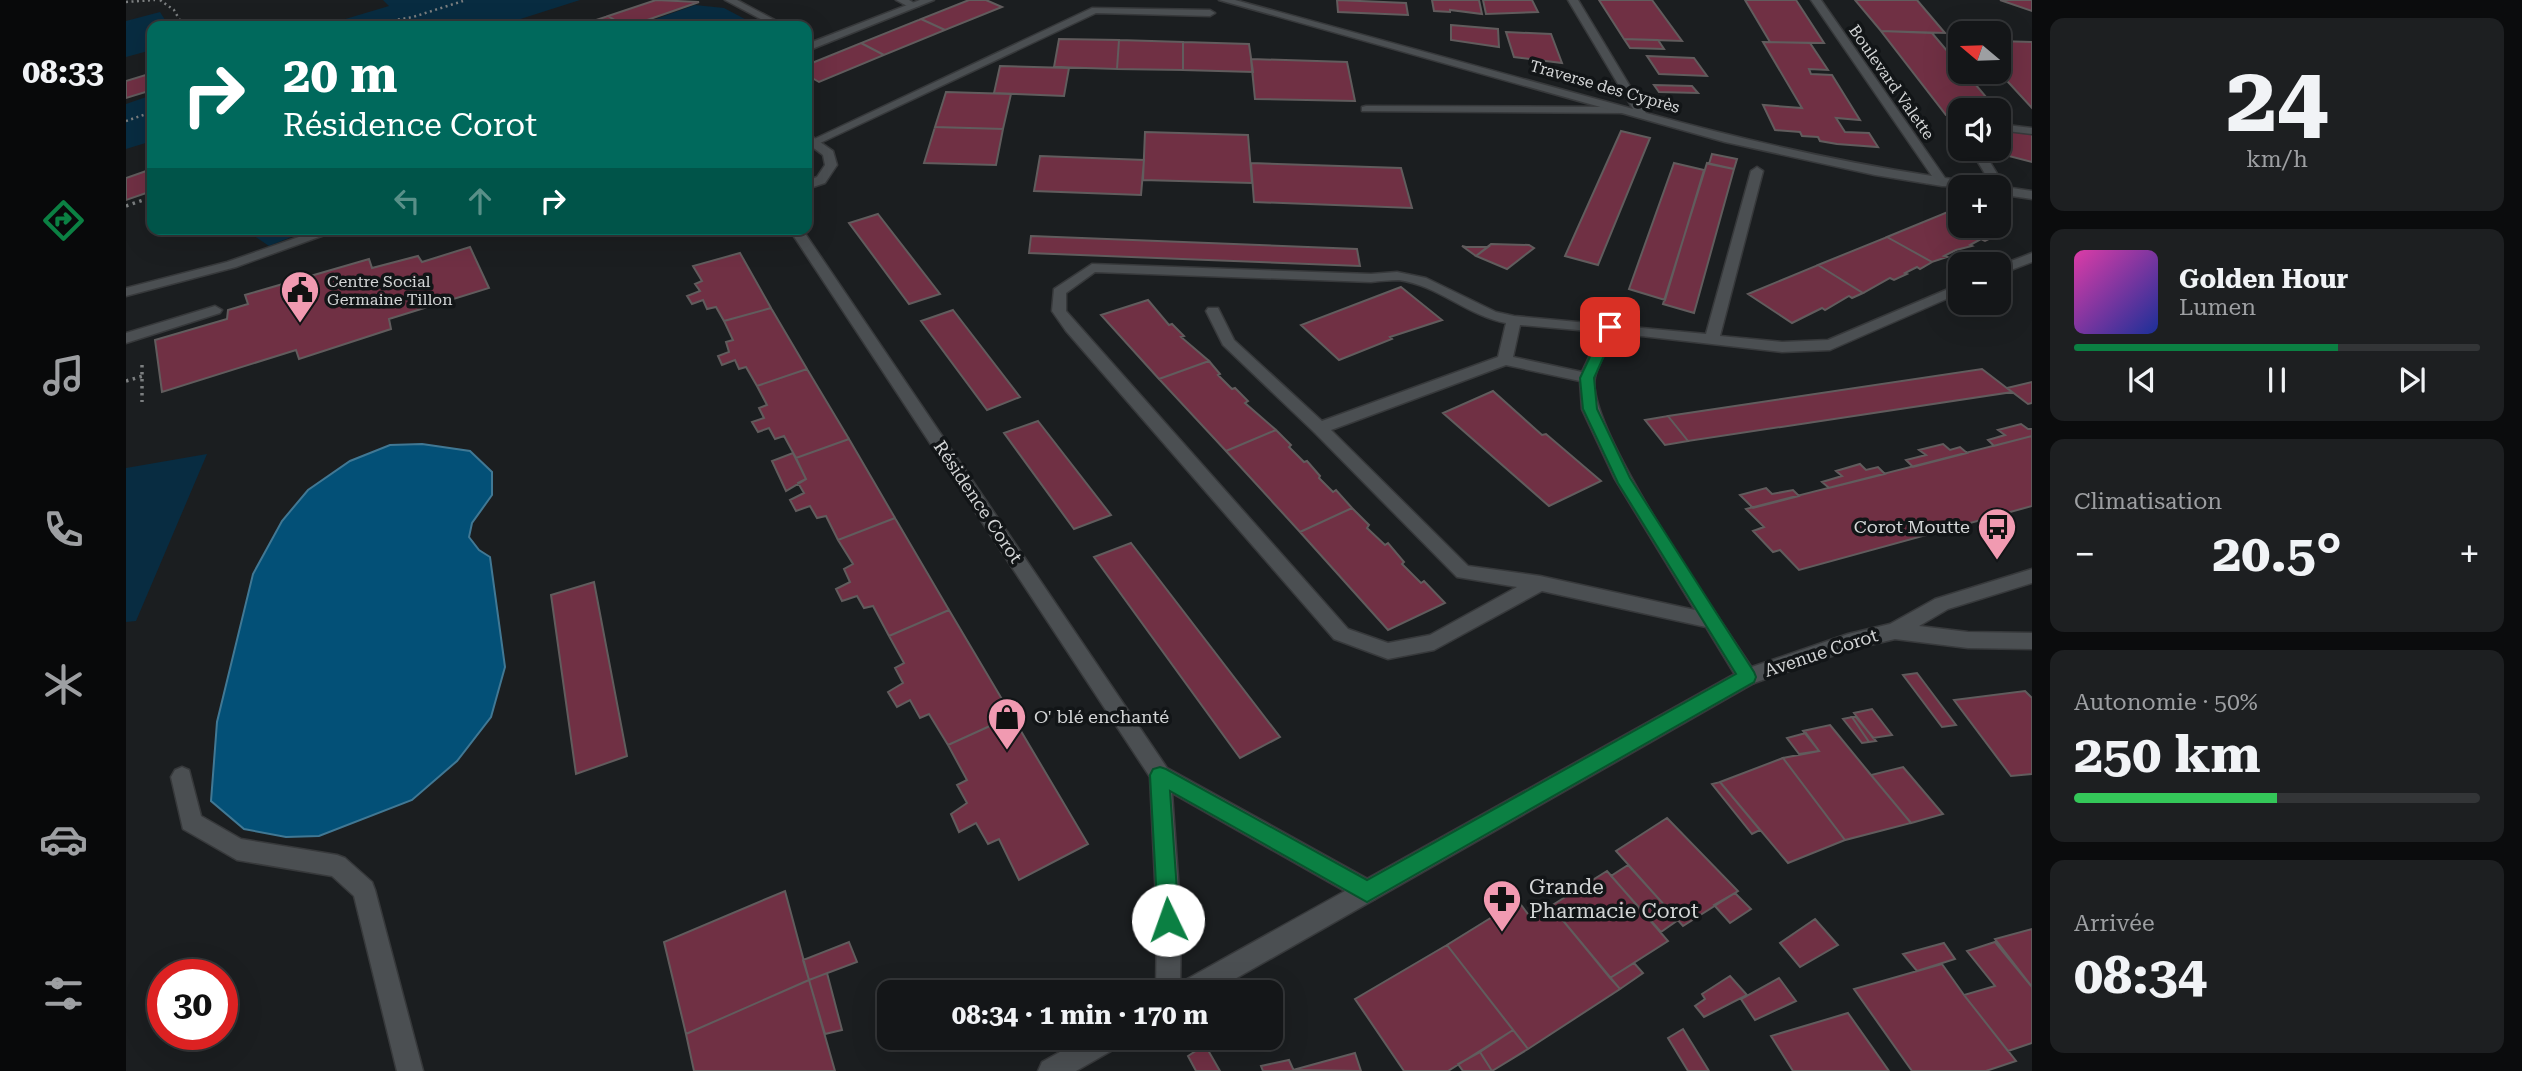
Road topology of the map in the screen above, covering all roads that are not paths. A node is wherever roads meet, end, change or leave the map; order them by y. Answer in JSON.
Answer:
{"nodes":[{"id":1,"x":730,"y":0,"type":"edge"},
{"id":2,"x":901,"y":0,"type":"edge"},
{"id":3,"x":929,"y":0,"type":"edge"},
{"id":4,"x":1224,"y":0,"type":"edge"},
{"id":5,"x":1269,"y":0,"type":"edge"},
{"id":6,"x":1573,"y":0,"type":"edge"},
{"id":7,"x":1816,"y":0,"type":"edge"},
{"id":8,"x":914,"y":6,"type":"junction"},
{"id":9,"x":1210,"y":13,"type":"dead end"},
{"id":10,"x":1272,"y":13,"type":"junction"},
{"id":11,"x":771,"y":21,"type":"edge"},
{"id":12,"x":812,"y":43,"type":"edge"},
{"id":13,"x":1366,"y":109,"type":"dead end"},
{"id":14,"x":1625,"y":110,"type":"junction"},
{"id":15,"x":1642,"y":115,"type":"junction"},
{"id":16,"x":2011,"y":128,"type":"edge"},
{"id":17,"x":2032,"y":131,"type":"edge"},
{"id":18,"x":812,"y":139,"type":"edge"},
{"id":19,"x":812,"y":141,"type":"edge"},
{"id":20,"x":1756,"y":171,"type":"dead end"},
{"id":21,"x":1942,"y":182,"type":"junction"},
{"id":22,"x":812,"y":183,"type":"edge"},
{"id":23,"x":1948,"y":183,"type":"edge"},
{"id":24,"x":2011,"y":192,"type":"edge"},
{"id":25,"x":2032,"y":195,"type":"edge"},
{"id":26,"x":319,"y":235,"type":"edge"},
{"id":27,"x":799,"y":235,"type":"edge"},
{"id":28,"x":2032,"y":257,"type":"edge"},
{"id":29,"x":2011,"y":266,"type":"edge"},
{"id":30,"x":126,"y":292,"type":"edge"},
{"id":31,"x":1948,"y":293,"type":"edge"},
{"id":32,"x":215,"y":310,"type":"dead end"},
{"id":33,"x":1213,"y":311,"type":"dead end"},
{"id":34,"x":1514,"y":320,"type":"junction"},
{"id":35,"x":1610,"y":327,"type":"junction"},
{"id":36,"x":126,"y":338,"type":"edge"},
{"id":37,"x":1712,"y":338,"type":"junction"},
{"id":38,"x":1505,"y":360,"type":"junction"},
{"id":39,"x":1587,"y":378,"type":"junction"},
{"id":40,"x":1320,"y":428,"type":"junction"},
{"id":41,"x":2032,"y":576,"type":"edge"},
{"id":42,"x":1540,"y":583,"type":"junction"},
{"id":43,"x":1712,"y":621,"type":"junction"},
{"id":44,"x":1895,"y":631,"type":"junction"},
{"id":45,"x":2032,"y":641,"type":"edge"},
{"id":46,"x":1747,"y":677,"type":"junction"},
{"id":47,"x":1160,"y":775,"type":"junction"},
{"id":48,"x":182,"y":777,"type":"dead end"},
{"id":49,"x":1367,"y":891,"type":"junction"},
{"id":50,"x":1168,"y":980,"type":"edge"},
{"id":51,"x":1210,"y":980,"type":"edge"},
{"id":52,"x":1088,"y":1050,"type":"edge"},
{"id":53,"x":410,"y":1071,"type":"edge"},
{"id":54,"x":1051,"y":1071,"type":"edge"}],
"edges":[{"from":1,"to":11,"type":"street"},
{"from":2,"to":8,"type":"street"},
{"from":3,"to":8,"type":"street"},
{"from":4,"to":10,"type":"street","name":"Traverse des Cyprès"},
{"from":5,"to":10,"type":"street"},
{"from":6,"to":15,"type":"street"},
{"from":7,"to":21,"type":"street","name":"Boulevard Valette"},
{"from":8,"to":12,"type":"street"},
{"from":9,"to":18,"type":"street"},
{"from":10,"to":14,"type":"street","name":"Traverse des Cyprès"},
{"from":13,"to":14,"type":"street"},
{"from":14,"to":15,"type":"street","name":"Traverse des Cyprès"},
{"from":15,"to":21,"type":"street","name":"Traverse des Cyprès"},
{"from":16,"to":17,"type":"street"},
{"from":19,"to":22,"type":"street"},
{"from":20,"to":37,"type":"street"},
{"from":21,"to":23,"type":"street","name":"Traverse des Cyprès"},
{"from":24,"to":25,"type":"street"},
{"from":26,"to":30,"type":"street"},
{"from":27,"to":47,"type":"street","name":"Résidence Corot"},
{"from":28,"to":29,"type":"street"},
{"from":31,"to":37,"type":"street"},
{"from":32,"to":36,"type":"street"},
{"from":33,"to":40,"type":"street"},
{"from":34,"to":35,"type":"street"},
{"from":34,"to":38,"type":"street"},
{"from":34,"to":42,"type":"street"},
{"from":35,"to":37,"type":"street"},
{"from":35,"to":39,"type":"street"},
{"from":38,"to":39,"type":"street"},
{"from":38,"to":40,"type":"street"},
{"from":39,"to":43,"type":"street"},
{"from":40,"to":42,"type":"street"},
{"from":41,"to":44,"type":"street"},
{"from":42,"to":43,"type":"street"},
{"from":43,"to":46,"type":"street"},
{"from":44,"to":45,"type":"street","name":"Avenue Corot"},
{"from":44,"to":46,"type":"street","name":"Avenue Corot"},
{"from":46,"to":49,"type":"street","name":"Avenue Corot"},
{"from":47,"to":49,"type":"street","name":"Résidence Corot"},
{"from":47,"to":50,"type":"street"},
{"from":48,"to":53,"type":"street"},
{"from":49,"to":51,"type":"street","name":"Avenue Corot"},
{"from":52,"to":54,"type":"street"}]}
